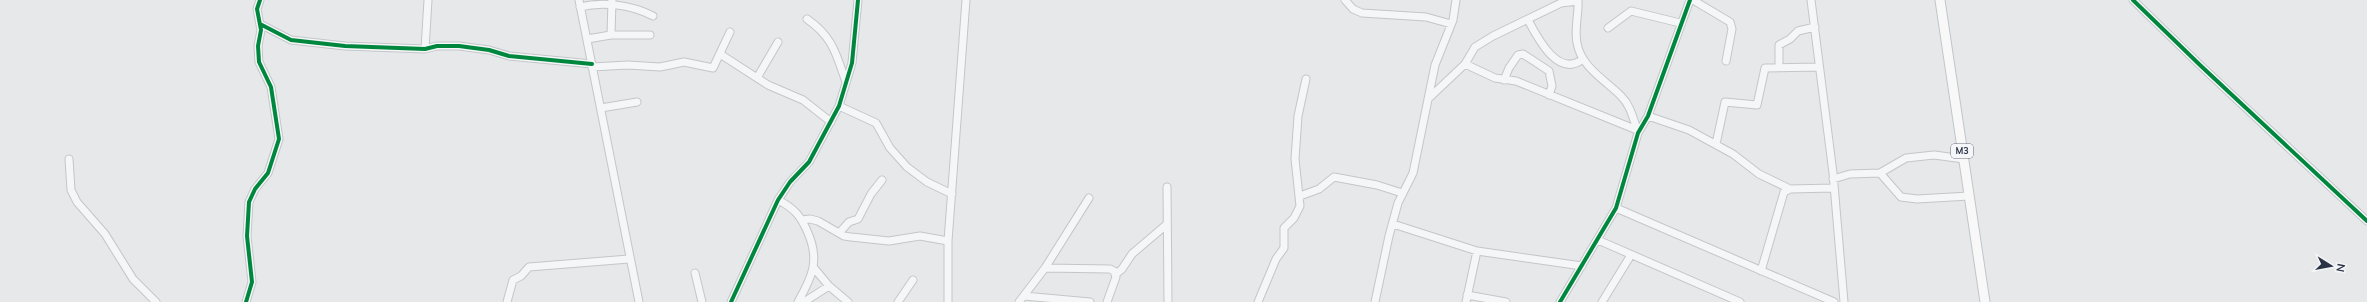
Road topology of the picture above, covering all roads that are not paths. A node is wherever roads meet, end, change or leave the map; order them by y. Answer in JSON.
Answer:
{"nodes":[{"id":1,"x":260,"y":0,"type":"edge"},
{"id":2,"x":428,"y":0,"type":"edge"},
{"id":3,"x":858,"y":0,"type":"edge"},
{"id":4,"x":966,"y":0,"type":"edge"},
{"id":5,"x":1345,"y":0,"type":"edge"},
{"id":6,"x":1456,"y":0,"type":"edge"},
{"id":7,"x":1690,"y":0,"type":"edge"},
{"id":8,"x":1693,"y":0,"type":"edge"},
{"id":9,"x":1811,"y":0,"type":"edge"},
{"id":10,"x":1940,"y":0,"type":"edge"},
{"id":11,"x":2133,"y":0,"type":"edge"},
{"id":12,"x":1578,"y":1,"type":"edge"},
{"id":13,"x":612,"y":2,"type":"edge"},
{"id":14,"x":579,"y":4,"type":"edge"},
{"id":15,"x":653,"y":16,"type":"dead end"},
{"id":16,"x":807,"y":19,"type":"dead end"},
{"id":17,"x":1528,"y":20,"type":"junction"},
{"id":18,"x":1680,"y":23,"type":"junction"},
{"id":19,"x":260,"y":24,"type":"junction"},
{"id":20,"x":1451,"y":24,"type":"junction"},
{"id":21,"x":1608,"y":28,"type":"dead end"},
{"id":22,"x":1815,"y":28,"type":"junction"},
{"id":23,"x":730,"y":32,"type":"dead end"},
{"id":24,"x":611,"y":35,"type":"junction"},
{"id":25,"x":650,"y":35,"type":"dead end"},
{"id":26,"x":587,"y":39,"type":"junction"},
{"id":27,"x":778,"y":42,"type":"dead end"},
{"id":28,"x":426,"y":49,"type":"junction"},
{"id":29,"x":720,"y":54,"type":"junction"},
{"id":30,"x":1583,"y":59,"type":"junction"},
{"id":31,"x":1726,"y":61,"type":"dead end"},
{"id":32,"x":1465,"y":64,"type":"junction"},
{"id":33,"x":592,"y":66,"type":"junction"},
{"id":34,"x":1779,"y":67,"type":"junction"},
{"id":35,"x":1819,"y":67,"type":"junction"},
{"id":36,"x":757,"y":78,"type":"junction"},
{"id":37,"x":1306,"y":79,"type":"dead end"},
{"id":38,"x":1504,"y":80,"type":"junction"},
{"id":39,"x":846,"y":82,"type":"junction"},
{"id":40,"x":1549,"y":95,"type":"junction"},
{"id":41,"x":1428,"y":99,"type":"junction"},
{"id":42,"x":637,"y":102,"type":"dead end"},
{"id":43,"x":839,"y":106,"type":"junction"},
{"id":44,"x":601,"y":108,"type":"junction"},
{"id":45,"x":1648,"y":116,"type":"junction"},
{"id":46,"x":831,"y":122,"type":"junction"},
{"id":47,"x":1638,"y":131,"type":"junction"},
{"id":48,"x":1716,"y":144,"type":"junction"},
{"id":49,"x":69,"y":159,"type":"dead end"},
{"id":50,"x":1964,"y":159,"type":"junction"},
{"id":51,"x":1880,"y":173,"type":"junction"},
{"id":52,"x":1833,"y":179,"type":"junction"},
{"id":53,"x":882,"y":180,"type":"dead end"},
{"id":54,"x":1167,"y":187,"type":"dead end"},
{"id":55,"x":1833,"y":188,"type":"junction"},
{"id":56,"x":1790,"y":189,"type":"junction"},
{"id":57,"x":1402,"y":193,"type":"junction"},
{"id":58,"x":952,"y":194,"type":"junction"},
{"id":59,"x":1300,"y":196,"type":"junction"},
{"id":60,"x":1969,"y":196,"type":"junction"},
{"id":61,"x":1089,"y":198,"type":"dead end"},
{"id":62,"x":778,"y":200,"type":"junction"},
{"id":63,"x":1616,"y":208,"type":"junction"},
{"id":64,"x":2365,"y":216,"type":"edge"},
{"id":65,"x":802,"y":220,"type":"junction"},
{"id":66,"x":1393,"y":224,"type":"junction"},
{"id":67,"x":1166,"y":225,"type":"junction"},
{"id":68,"x":840,"y":232,"type":"junction"},
{"id":69,"x":1598,"y":240,"type":"junction"},
{"id":70,"x":948,"y":241,"type":"junction"},
{"id":71,"x":1476,"y":251,"type":"junction"},
{"id":72,"x":1631,"y":255,"type":"junction"},
{"id":73,"x":629,"y":259,"type":"junction"},
{"id":74,"x":1582,"y":266,"type":"junction"},
{"id":75,"x":814,"y":268,"type":"junction"},
{"id":76,"x":1045,"y":268,"type":"junction"},
{"id":77,"x":1761,"y":271,"type":"junction"},
{"id":78,"x":695,"y":273,"type":"dead end"},
{"id":79,"x":1116,"y":274,"type":"junction"},
{"id":80,"x":913,"y":280,"type":"dead end"},
{"id":81,"x":829,"y":286,"type":"junction"},
{"id":82,"x":1467,"y":298,"type":"edge"},
{"id":83,"x":1021,"y":299,"type":"edge"},
{"id":84,"x":156,"y":302,"type":"edge"},
{"id":85,"x":246,"y":302,"type":"edge"},
{"id":86,"x":507,"y":302,"type":"edge"},
{"id":87,"x":639,"y":302,"type":"edge"},
{"id":88,"x":702,"y":302,"type":"edge"},
{"id":89,"x":731,"y":302,"type":"edge"},
{"id":90,"x":798,"y":302,"type":"edge"},
{"id":91,"x":804,"y":302,"type":"edge"},
{"id":92,"x":848,"y":302,"type":"edge"},
{"id":93,"x":898,"y":302,"type":"edge"},
{"id":94,"x":948,"y":302,"type":"edge"},
{"id":95,"x":1090,"y":302,"type":"edge"},
{"id":96,"x":1107,"y":302,"type":"edge"},
{"id":97,"x":1168,"y":302,"type":"edge"},
{"id":98,"x":1258,"y":302,"type":"edge"},
{"id":99,"x":1375,"y":302,"type":"edge"},
{"id":100,"x":1506,"y":302,"type":"edge"},
{"id":101,"x":1560,"y":302,"type":"edge"},
{"id":102,"x":1602,"y":302,"type":"edge"},
{"id":103,"x":1740,"y":302,"type":"edge"},
{"id":104,"x":1834,"y":302,"type":"edge"},
{"id":105,"x":1843,"y":302,"type":"edge"},
{"id":106,"x":1985,"y":302,"type":"edge"}],
"edges":[{"from":1,"to":19,"type":"street"},
{"from":2,"to":28,"type":"street"},
{"from":3,"to":39,"type":"street"},
{"from":4,"to":58,"type":"street"},
{"from":5,"to":20,"type":"street"},
{"from":6,"to":20,"type":"street"},
{"from":7,"to":18,"type":"street"},
{"from":8,"to":31,"type":"street"},
{"from":9,"to":22,"type":"street"},
{"from":10,"to":50,"type":"main road","number":"M3"},
{"from":11,"to":64,"type":"street"},
{"from":12,"to":17,"type":"street"},
{"from":12,"to":30,"type":"street"},
{"from":13,"to":14,"type":"street"},
{"from":13,"to":15,"type":"street"},
{"from":13,"to":24,"type":"street"},
{"from":14,"to":26,"type":"street"},
{"from":16,"to":39,"type":"street"},
{"from":17,"to":30,"type":"street"},
{"from":17,"to":32,"type":"street"},
{"from":18,"to":21,"type":"street"},
{"from":18,"to":45,"type":"street"},
{"from":19,"to":28,"type":"street"},
{"from":19,"to":85,"type":"street"},
{"from":20,"to":41,"type":"street"},
{"from":22,"to":34,"type":"street"},
{"from":22,"to":35,"type":"street"},
{"from":23,"to":29,"type":"street"},
{"from":24,"to":25,"type":"street"},
{"from":24,"to":26,"type":"street"},
{"from":26,"to":33,"type":"street"},
{"from":27,"to":36,"type":"street"},
{"from":28,"to":33,"type":"street"},
{"from":29,"to":33,"type":"street"},
{"from":29,"to":36,"type":"street"},
{"from":30,"to":47,"type":"street"},
{"from":32,"to":38,"type":"street"},
{"from":32,"to":41,"type":"street"},
{"from":33,"to":44,"type":"street"},
{"from":34,"to":35,"type":"street"},
{"from":34,"to":48,"type":"street"},
{"from":35,"to":52,"type":"street"},
{"from":36,"to":46,"type":"street"},
{"from":37,"to":59,"type":"street"},
{"from":38,"to":40,"type":"street"},
{"from":38,"to":40,"type":"street"},
{"from":39,"to":43,"type":"street"},
{"from":40,"to":47,"type":"street"},
{"from":41,"to":57,"type":"street"},
{"from":42,"to":44,"type":"street"},
{"from":43,"to":46,"type":"street"},
{"from":43,"to":58,"type":"street"},
{"from":44,"to":73,"type":"street"},
{"from":45,"to":47,"type":"street"},
{"from":45,"to":48,"type":"street"},
{"from":46,"to":62,"type":"street"},
{"from":47,"to":63,"type":"street"},
{"from":48,"to":56,"type":"street"},
{"from":49,"to":84,"type":"street"},
{"from":50,"to":51,"type":"street"},
{"from":50,"to":60,"type":"main road","number":"M3"},
{"from":51,"to":52,"type":"street"},
{"from":51,"to":60,"type":"street"},
{"from":52,"to":55,"type":"street"},
{"from":53,"to":68,"type":"street"},
{"from":54,"to":67,"type":"street"},
{"from":55,"to":56,"type":"street"},
{"from":55,"to":105,"type":"street"},
{"from":56,"to":77,"type":"street"},
{"from":57,"to":59,"type":"street"},
{"from":57,"to":66,"type":"street"},
{"from":58,"to":70,"type":"street"},
{"from":59,"to":98,"type":"street"},
{"from":60,"to":106,"type":"main road","number":"M3"},
{"from":61,"to":76,"type":"street"},
{"from":62,"to":65,"type":"street"},
{"from":62,"to":89,"type":"street"},
{"from":63,"to":69,"type":"street"},
{"from":63,"to":77,"type":"street"},
{"from":65,"to":68,"type":"street"},
{"from":65,"to":75,"type":"street"},
{"from":66,"to":71,"type":"street"},
{"from":66,"to":99,"type":"street"},
{"from":67,"to":79,"type":"street"},
{"from":67,"to":97,"type":"street"},
{"from":68,"to":70,"type":"street"},
{"from":69,"to":72,"type":"street"},
{"from":69,"to":74,"type":"street"},
{"from":70,"to":94,"type":"street"},
{"from":71,"to":74,"type":"street"},
{"from":71,"to":82,"type":"street"},
{"from":72,"to":102,"type":"street"},
{"from":72,"to":103,"type":"street"},
{"from":73,"to":86,"type":"street"},
{"from":73,"to":87,"type":"street"},
{"from":74,"to":101,"type":"street"},
{"from":75,"to":81,"type":"street"},
{"from":75,"to":90,"type":"street"},
{"from":76,"to":79,"type":"street"},
{"from":76,"to":83,"type":"street"},
{"from":77,"to":104,"type":"street"},
{"from":78,"to":88,"type":"street"},
{"from":79,"to":96,"type":"street"},
{"from":80,"to":93,"type":"street"},
{"from":81,"to":91,"type":"street"},
{"from":81,"to":92,"type":"street"},
{"from":82,"to":100,"type":"street"},
{"from":83,"to":95,"type":"street"}]}
